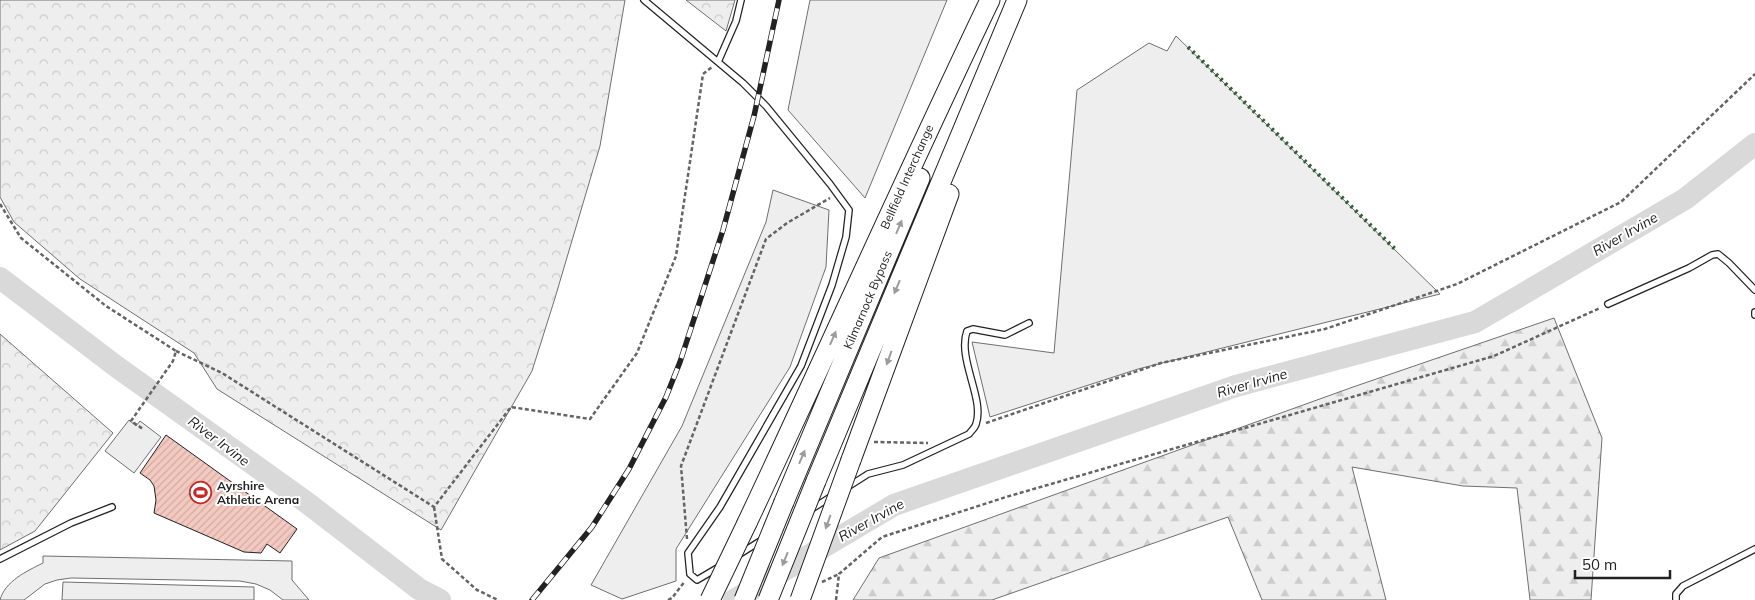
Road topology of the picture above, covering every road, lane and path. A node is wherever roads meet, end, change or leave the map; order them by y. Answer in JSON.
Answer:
{"nodes":[{"id":1,"x":644,"y":0,"type":"edge"},
{"id":2,"x":741,"y":0,"type":"edge"},
{"id":3,"x":990,"y":0,"type":"edge"},
{"id":4,"x":995,"y":0,"type":"edge"},
{"id":5,"x":1019,"y":0,"type":"edge"},
{"id":6,"x":718,"y":62,"type":"junction"},
{"id":7,"x":1755,"y":74,"type":"edge"},
{"id":8,"x":837,"y":194,"type":"junction"},
{"id":9,"x":0,"y":204,"type":"edge"},
{"id":10,"x":1755,"y":290,"type":"edge"},
{"id":11,"x":1608,"y":304,"type":"joint"},
{"id":12,"x":1029,"y":323,"type":"dead end"},
{"id":13,"x":176,"y":352,"type":"junction"},
{"id":14,"x":974,"y":427,"type":"junction"},
{"id":15,"x":142,"y":429,"type":"dead end"},
{"id":16,"x":869,"y":442,"type":"dead end"},
{"id":17,"x":950,"y":443,"type":"junction"},
{"id":18,"x":112,"y":507,"type":"dead end"},
{"id":19,"x":434,"y":507,"type":"junction"},
{"id":20,"x":795,"y":520,"type":"dead end"},
{"id":21,"x":778,"y":530,"type":"dead end"},
{"id":22,"x":1755,"y":549,"type":"edge"},
{"id":23,"x":688,"y":553,"type":"junction"},
{"id":24,"x":0,"y":560,"type":"edge"},
{"id":25,"x":690,"y":574,"type":"junction"},
{"id":26,"x":498,"y":600,"type":"edge"},
{"id":27,"x":668,"y":600,"type":"edge"},
{"id":28,"x":710,"y":600,"type":"edge"},
{"id":29,"x":744,"y":600,"type":"edge"},
{"id":30,"x":768,"y":600,"type":"edge"},
{"id":31,"x":800,"y":600,"type":"edge"},
{"id":32,"x":836,"y":600,"type":"edge"},
{"id":33,"x":1676,"y":600,"type":"edge"}],
"edges":[{"from":1,"to":6,"type":"lane"},
{"from":2,"to":6,"type":"lane"},
{"from":28,"to":3,"type":"highway","name":"Bellfield Interchange","one_way":true,"bridge":true},
{"from":29,"to":4,"type":"highway","name":"Kilmarnock Bypass","one_way":true,"bridge":true},
{"from":5,"to":30,"type":"highway","name":"Kilmarnock Bypass","one_way":true,"bridge":true},
{"from":5,"to":31,"type":"highway","one_way":true,"bridge":true},
{"from":6,"to":8,"type":"lane"},
{"from":6,"to":19,"type":"path"},
{"from":7,"to":14,"type":"path"},
{"from":8,"to":23,"type":"lane"},
{"from":8,"to":23,"type":"path"},
{"from":9,"to":13,"type":"path"},
{"from":10,"to":11,"type":"lane"},
{"from":11,"to":32,"type":"path"},
{"from":12,"to":14,"type":"lane"},
{"from":13,"to":15,"type":"path"},
{"from":13,"to":19,"type":"path"},
{"from":14,"to":17,"type":"lane"},
{"from":16,"to":17,"type":"path"},
{"from":17,"to":20,"type":"lane"},
{"from":18,"to":24,"type":"lane"},
{"from":19,"to":26,"type":"path"},
{"from":21,"to":25,"type":"lane"},
{"from":22,"to":33,"type":"lane"},
{"from":23,"to":25,"type":"lane"},
{"from":25,"to":27,"type":"path"}]}
